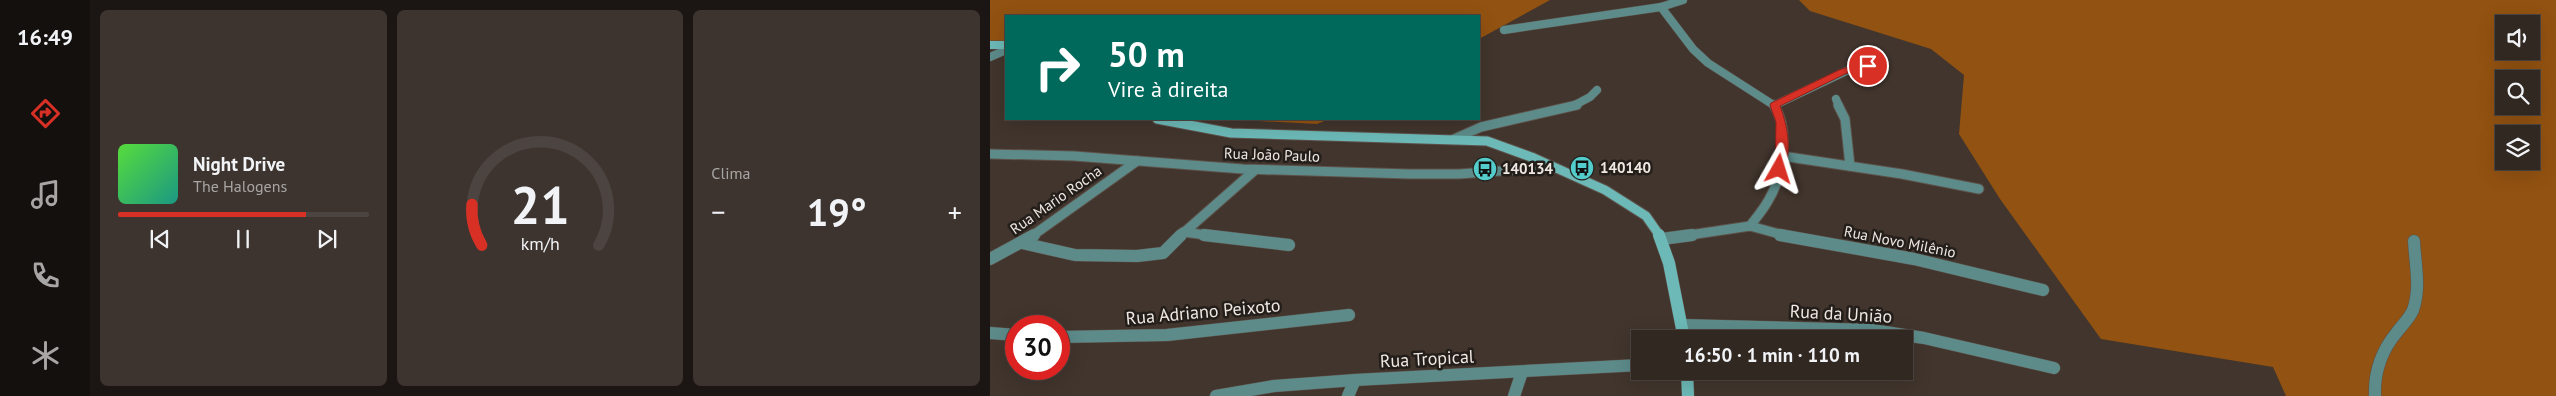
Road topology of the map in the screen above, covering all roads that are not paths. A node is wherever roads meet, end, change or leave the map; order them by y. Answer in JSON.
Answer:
{"nodes":[{"id":1,"x":1684,"y":0,"type":"edge"},
{"id":2,"x":1661,"y":7,"type":"junction"},
{"id":3,"x":1504,"y":30,"type":"dead end"},
{"id":4,"x":990,"y":45,"type":"edge"},
{"id":5,"x":1005,"y":45,"type":"edge"},
{"id":6,"x":1005,"y":50,"type":"edge"},
{"id":7,"x":990,"y":57,"type":"edge"},
{"id":8,"x":1884,"y":70,"type":"dead end"},
{"id":9,"x":1597,"y":90,"type":"dead end"},
{"id":10,"x":1836,"y":98,"type":"dead end"},
{"id":11,"x":1775,"y":105,"type":"junction"},
{"id":12,"x":1162,"y":120,"type":"edge"},
{"id":13,"x":1454,"y":139,"type":"junction"},
{"id":14,"x":990,"y":154,"type":"edge"},
{"id":15,"x":1782,"y":156,"type":"junction"},
{"id":16,"x":1137,"y":161,"type":"junction"},
{"id":17,"x":1850,"y":166,"type":"junction"},
{"id":18,"x":1553,"y":167,"type":"junction"},
{"id":19,"x":1255,"y":170,"type":"junction"},
{"id":20,"x":1979,"y":189,"type":"dead end"},
{"id":21,"x":1750,"y":226,"type":"junction"},
{"id":22,"x":1184,"y":232,"type":"junction"},
{"id":23,"x":1662,"y":238,"type":"junction"},
{"id":24,"x":2414,"y":241,"type":"dead end"},
{"id":25,"x":1022,"y":243,"type":"junction"},
{"id":26,"x":1289,"y":245,"type":"dead end"},
{"id":27,"x":990,"y":259,"type":"edge"},
{"id":28,"x":2043,"y":290,"type":"dead end"},
{"id":29,"x":1349,"y":315,"type":"dead end"},
{"id":30,"x":1682,"y":325,"type":"junction"},
{"id":31,"x":1683,"y":330,"type":"edge"},
{"id":32,"x":990,"y":333,"type":"edge"},
{"id":33,"x":1005,"y":334,"type":"edge"},
{"id":34,"x":1070,"y":338,"type":"edge"},
{"id":35,"x":1631,"y":365,"type":"edge"},
{"id":36,"x":2054,"y":368,"type":"dead end"},
{"id":37,"x":1522,"y":372,"type":"junction"},
{"id":38,"x":1355,"y":380,"type":"junction"},
{"id":39,"x":1688,"y":380,"type":"edge"},
{"id":40,"x":1216,"y":396,"type":"edge"},
{"id":41,"x":1348,"y":396,"type":"edge"},
{"id":42,"x":1514,"y":396,"type":"edge"},
{"id":43,"x":1688,"y":396,"type":"edge"},
{"id":44,"x":2375,"y":396,"type":"edge"}],
"edges":[{"from":1,"to":2,"type":"street"},
{"from":2,"to":3,"type":"street"},
{"from":2,"to":11,"type":"street"},
{"from":4,"to":5,"type":"street"},
{"from":6,"to":7,"type":"street"},
{"from":8,"to":11,"type":"street"},
{"from":9,"to":13,"type":"street"},
{"from":10,"to":17,"type":"street"},
{"from":11,"to":15,"type":"street"},
{"from":12,"to":13,"type":"street"},
{"from":13,"to":18,"type":"street"},
{"from":14,"to":16,"type":"street","name":"Rua João Paulo"},
{"from":15,"to":17,"type":"street"},
{"from":15,"to":21,"type":"street"},
{"from":16,"to":19,"type":"street","name":"Rua João Paulo"},
{"from":16,"to":25,"type":"street","name":"Rua Mario Rocha"},
{"from":17,"to":20,"type":"street"},
{"from":18,"to":19,"type":"street","name":"Rua João Paulo"},
{"from":18,"to":23,"type":"street"},
{"from":19,"to":22,"type":"street"},
{"from":21,"to":23,"type":"street","name":"Rua Novo Milênio"},
{"from":21,"to":28,"type":"street","name":"Rua Novo Milênio"},
{"from":22,"to":25,"type":"street"},
{"from":22,"to":26,"type":"street"},
{"from":23,"to":30,"type":"street"},
{"from":24,"to":44,"type":"street"},
{"from":25,"to":27,"type":"street","name":"Rua Mario Rocha"},
{"from":29,"to":34,"type":"street","name":"Rua Adriano Peixoto"},
{"from":30,"to":31,"type":"street"},
{"from":30,"to":36,"type":"street","name":"Rua da União"},
{"from":32,"to":33,"type":"street"},
{"from":35,"to":37,"type":"street","name":"Rua Tropical"},
{"from":37,"to":38,"type":"street","name":"Rua Tropical"},
{"from":37,"to":42,"type":"street"},
{"from":38,"to":40,"type":"street","name":"Rua Tropical"},
{"from":38,"to":41,"type":"street"},
{"from":39,"to":43,"type":"street"}]}
